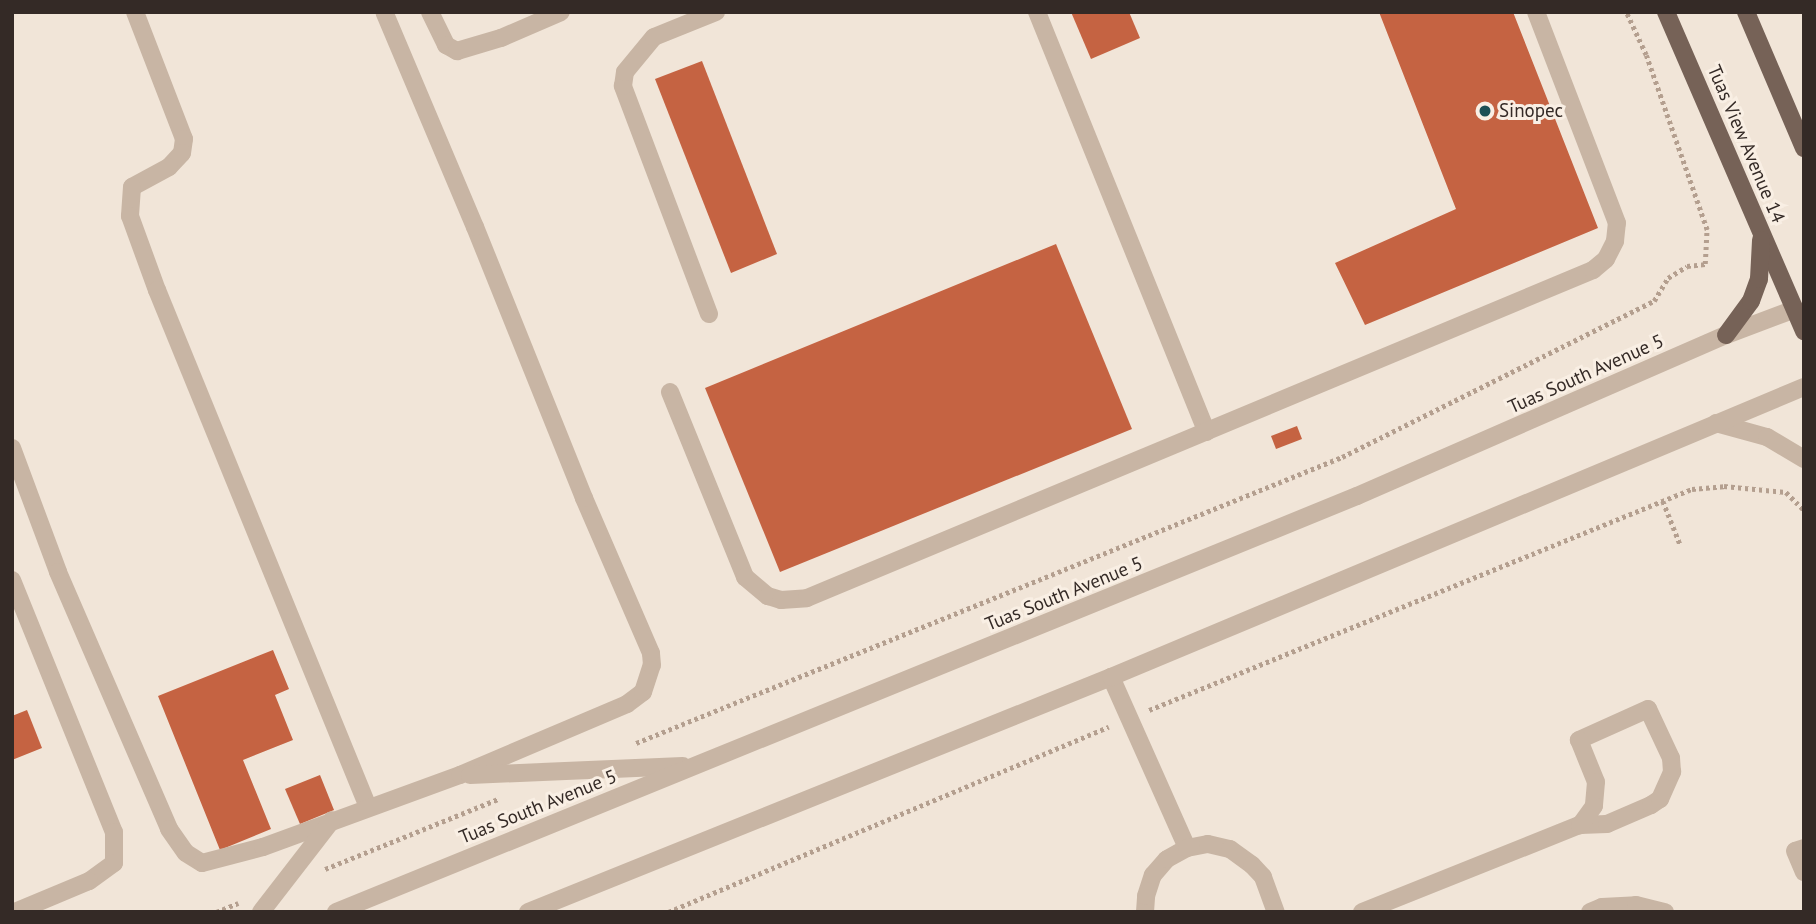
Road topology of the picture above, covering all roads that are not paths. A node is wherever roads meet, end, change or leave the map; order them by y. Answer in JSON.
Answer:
{"nodes":[{"id":1,"x":135,"y":12,"type":"edge"},
{"id":2,"x":384,"y":12,"type":"edge"},
{"id":3,"x":430,"y":12,"type":"edge"},
{"id":4,"x":561,"y":12,"type":"edge"},
{"id":5,"x":716,"y":12,"type":"edge"},
{"id":6,"x":1037,"y":12,"type":"edge"},
{"id":7,"x":1536,"y":12,"type":"edge"},
{"id":8,"x":1666,"y":12,"type":"edge"},
{"id":9,"x":1746,"y":12,"type":"edge"},
{"id":10,"x":1804,"y":148,"type":"edge"},
{"id":11,"x":1760,"y":230,"type":"junction"},
{"id":12,"x":1799,"y":307,"type":"edge"},
{"id":13,"x":709,"y":314,"type":"dead end"},
{"id":14,"x":1804,"y":331,"type":"edge"},
{"id":15,"x":1726,"y":335,"type":"junction"},
{"id":16,"x":1804,"y":387,"type":"edge"},
{"id":17,"x":670,"y":393,"type":"dead end"},
{"id":18,"x":1716,"y":422,"type":"junction"},
{"id":19,"x":1207,"y":432,"type":"junction"},
{"id":20,"x":12,"y":448,"type":"edge"},
{"id":21,"x":1804,"y":459,"type":"edge"},
{"id":22,"x":12,"y":580,"type":"edge"},
{"id":23,"x":1111,"y":677,"type":"junction"},
{"id":24,"x":696,"y":765,"type":"junction"},
{"id":25,"x":460,"y":775,"type":"junction"},
{"id":26,"x":368,"y":807,"type":"junction"},
{"id":27,"x":332,"y":820,"type":"junction"},
{"id":28,"x":1580,"y":825,"type":"junction"},
{"id":29,"x":1186,"y":848,"type":"junction"},
{"id":30,"x":1804,"y":848,"type":"edge"},
{"id":31,"x":1804,"y":872,"type":"edge"},
{"id":32,"x":15,"y":912,"type":"edge"},
{"id":33,"x":261,"y":912,"type":"edge"},
{"id":34,"x":336,"y":912,"type":"edge"},
{"id":35,"x":528,"y":912,"type":"edge"},
{"id":36,"x":1146,"y":912,"type":"edge"},
{"id":37,"x":1276,"y":912,"type":"edge"},
{"id":38,"x":1362,"y":912,"type":"edge"},
{"id":39,"x":1590,"y":912,"type":"edge"},
{"id":40,"x":1665,"y":912,"type":"edge"}],
"edges":[{"from":1,"to":26,"type":"street"},
{"from":2,"to":25,"type":"street"},
{"from":3,"to":4,"type":"street"},
{"from":5,"to":13,"type":"street"},
{"from":6,"to":19,"type":"street"},
{"from":7,"to":19,"type":"street"},
{"from":8,"to":11,"type":"main road","name":"Tuas View Avenue 14"},
{"from":9,"to":10,"type":"main road"},
{"from":11,"to":12,"type":"main road","name":"Tuas View Avenue 14"},
{"from":11,"to":15,"type":"main road"},
{"from":12,"to":14,"type":"main road","name":"Tuas View Avenue 14"},
{"from":12,"to":15,"type":"street","name":"Tuas South Avenue 5"},
{"from":15,"to":24,"type":"street","name":"Tuas South Avenue 5"},
{"from":16,"to":18,"type":"street"},
{"from":17,"to":19,"type":"street"},
{"from":18,"to":21,"type":"street"},
{"from":18,"to":23,"type":"street"},
{"from":20,"to":27,"type":"street"},
{"from":22,"to":32,"type":"street"},
{"from":23,"to":29,"type":"street"},
{"from":23,"to":35,"type":"street"},
{"from":24,"to":25,"type":"street"},
{"from":24,"to":34,"type":"street","name":"Tuas South Avenue 5"},
{"from":25,"to":26,"type":"street"},
{"from":26,"to":27,"type":"street"},
{"from":27,"to":33,"type":"street"},
{"from":28,"to":28,"type":"street"},
{"from":28,"to":38,"type":"street"},
{"from":29,"to":36,"type":"street"},
{"from":29,"to":37,"type":"street"},
{"from":30,"to":31,"type":"street"},
{"from":39,"to":40,"type":"street"}]}
